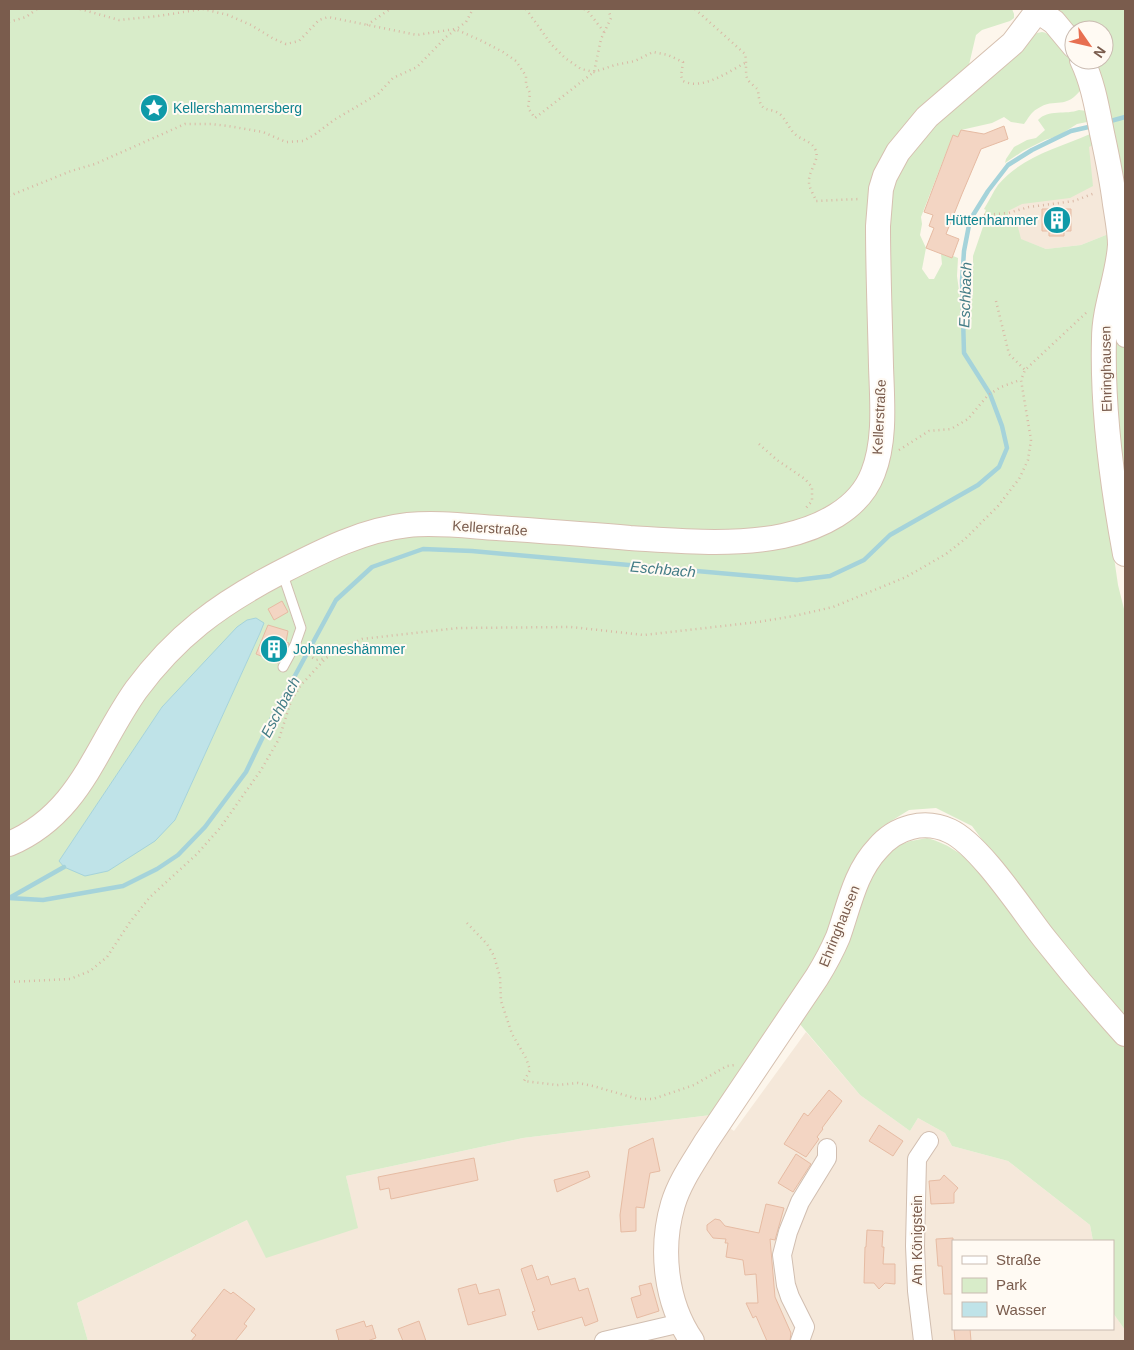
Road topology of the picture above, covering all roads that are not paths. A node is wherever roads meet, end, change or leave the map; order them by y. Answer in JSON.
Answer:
{"nodes":[{"id":1,"x":1037,"y":10,"type":"edge"},
{"id":2,"x":1064,"y":34,"type":"edge"},
{"id":3,"x":1086,"y":70,"type":"edge"},
{"id":4,"x":1112,"y":289,"type":"junction"},
{"id":5,"x":1125,"y":338,"type":"edge"},
{"id":6,"x":1125,"y":554,"type":"edge"},
{"id":7,"x":282,"y":572,"type":"junction"},
{"id":8,"x":283,"y":667,"type":"dead end"},
{"id":9,"x":9,"y":844,"type":"edge"},
{"id":10,"x":1125,"y":1034,"type":"edge"},
{"id":11,"x":929,"y":1141,"type":"dead end"},
{"id":12,"x":828,"y":1148,"type":"dead end"},
{"id":13,"x":686,"y":1332,"type":"edge"},
{"id":14,"x":604,"y":1341,"type":"edge"},
{"id":15,"x":800,"y":1341,"type":"edge"},
{"id":16,"x":923,"y":1341,"type":"edge"}],
"edges":[{"from":1,"to":2,"type":"main road"},
{"from":1,"to":7,"type":"main road","name":"Kellerstraße"},
{"from":3,"to":4,"type":"main road","name":"Ehringhausen"},
{"from":4,"to":5,"type":"street"},
{"from":4,"to":6,"type":"main road","name":"Ehringhausen"},
{"from":7,"to":8,"type":"lane"},
{"from":7,"to":9,"type":"main road","name":"Kellerstraße"},
{"from":10,"to":13,"type":"main road","name":"Ehringhausen"},
{"from":11,"to":16,"type":"street","name":"Am Königstein"},
{"from":12,"to":15,"type":"street"},
{"from":13,"to":14,"type":"street"}]}
